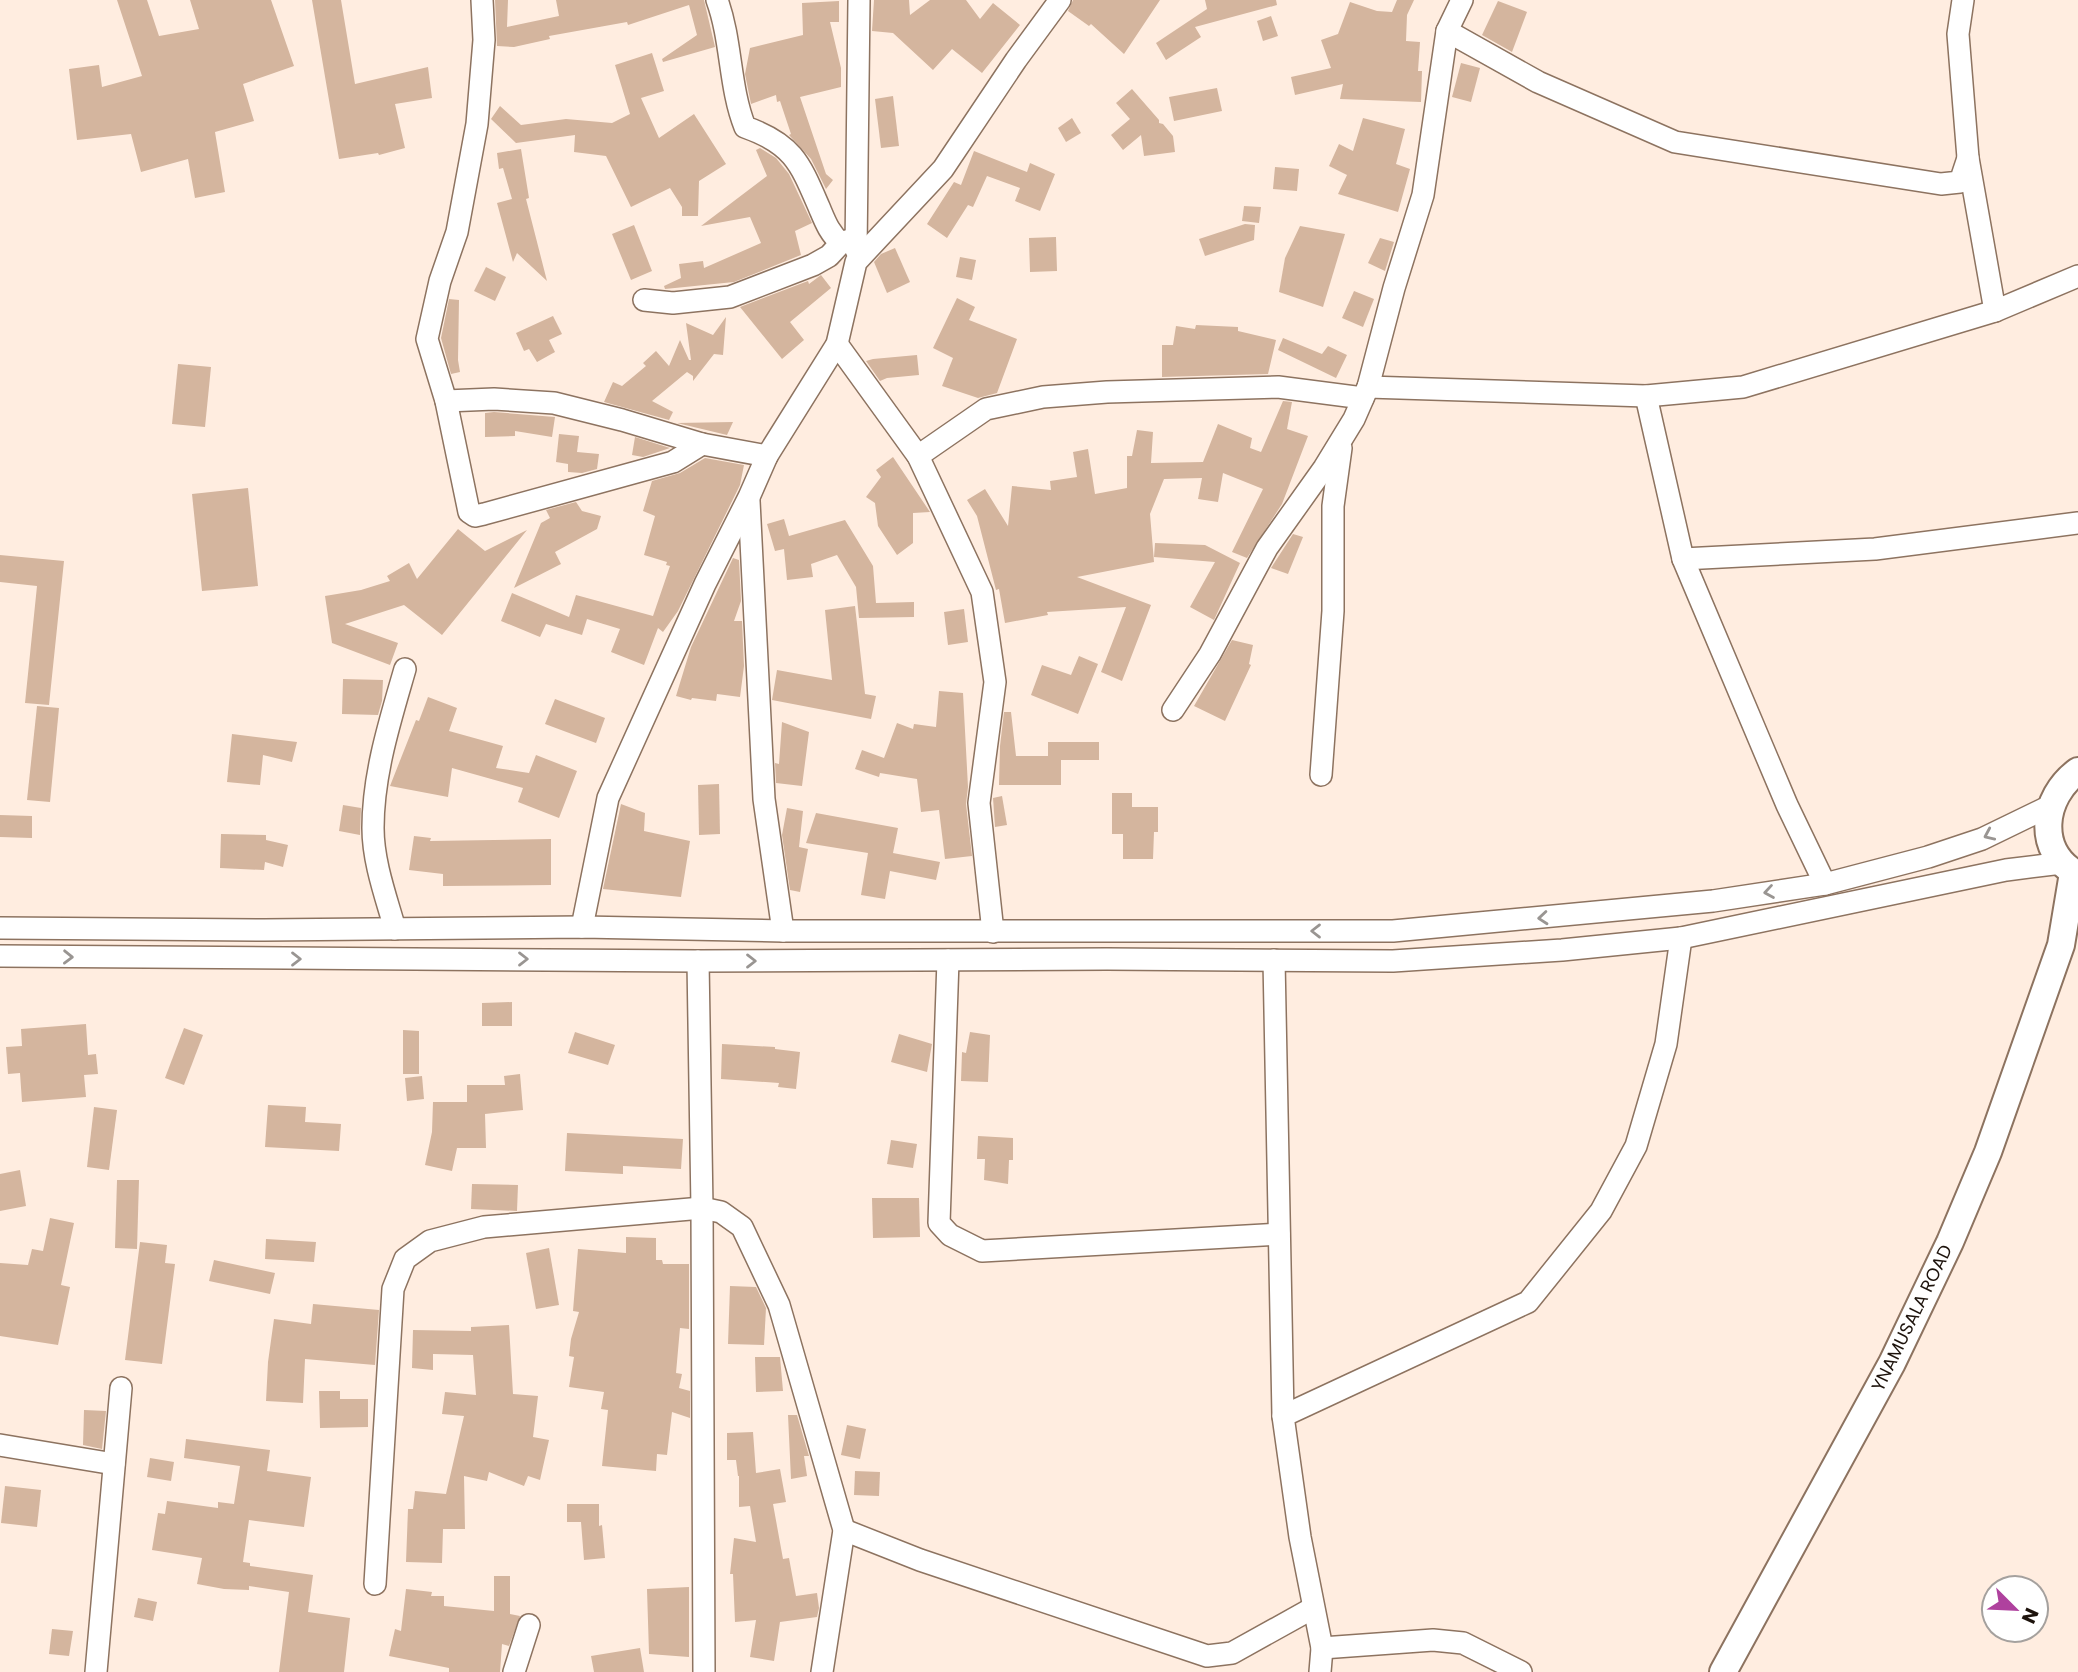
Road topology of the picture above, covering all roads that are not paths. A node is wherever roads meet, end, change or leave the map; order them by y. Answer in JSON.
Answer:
{"nodes":[{"id":1,"x":482,"y":0,"type":"edge"},
{"id":2,"x":717,"y":0,"type":"edge"},
{"id":3,"x":859,"y":0,"type":"edge"},
{"id":4,"x":1060,"y":0,"type":"edge"},
{"id":5,"x":1462,"y":0,"type":"edge"},
{"id":6,"x":1963,"y":0,"type":"edge"},
{"id":7,"x":1447,"y":31,"type":"junction"},
{"id":8,"x":1968,"y":158,"type":"junction"},
{"id":9,"x":848,"y":241,"type":"junction"},
{"id":10,"x":856,"y":262,"type":"junction"},
{"id":11,"x":2078,"y":276,"type":"edge"},
{"id":12,"x":644,"y":300,"type":"dead end"},
{"id":13,"x":1995,"y":311,"type":"junction"},
{"id":14,"x":837,"y":344,"type":"junction"},
{"id":15,"x":1365,"y":392,"type":"junction"},
{"id":16,"x":1646,"y":396,"type":"junction"},
{"id":17,"x":446,"y":401,"type":"junction"},
{"id":18,"x":1342,"y":439,"type":"junction"},
{"id":19,"x":702,"y":444,"type":"junction"},
{"id":20,"x":767,"y":456,"type":"junction"},
{"id":21,"x":918,"y":456,"type":"junction"},
{"id":22,"x":749,"y":498,"type":"junction"},
{"id":23,"x":2078,"y":523,"type":"edge"},
{"id":24,"x":1683,"y":559,"type":"junction"},
{"id":25,"x":405,"y":669,"type":"dead end"},
{"id":26,"x":1173,"y":710,"type":"dead end"},
{"id":27,"x":2078,"y":771,"type":"edge"},
{"id":28,"x":1321,"y":775,"type":"dead end"},
{"id":29,"x":2050,"y":806,"type":"junction"},
{"id":30,"x":2071,"y":870,"type":"edge"},
{"id":31,"x":1825,"y":884,"type":"junction"},
{"id":32,"x":582,"y":927,"type":"junction"},
{"id":33,"x":0,"y":928,"type":"edge"},
{"id":34,"x":396,"y":929,"type":"junction"},
{"id":35,"x":783,"y":931,"type":"junction"},
{"id":36,"x":993,"y":932,"type":"junction"},
{"id":37,"x":2069,"y":936,"type":"edge"},
{"id":38,"x":1681,"y":938,"type":"junction"},
{"id":39,"x":0,"y":956,"type":"edge"},
{"id":40,"x":948,"y":960,"type":"junction"},
{"id":41,"x":1274,"y":960,"type":"junction"},
{"id":42,"x":698,"y":961,"type":"junction"},
{"id":43,"x":702,"y":1208,"type":"junction"},
{"id":44,"x":1279,"y":1234,"type":"junction"},
{"id":45,"x":121,"y":1388,"type":"dead end"},
{"id":46,"x":1283,"y":1416,"type":"junction"},
{"id":47,"x":0,"y":1445,"type":"edge"},
{"id":48,"x":114,"y":1464,"type":"junction"},
{"id":49,"x":844,"y":1530,"type":"junction"},
{"id":50,"x":375,"y":1584,"type":"dead end"},
{"id":51,"x":1313,"y":1608,"type":"junction"},
{"id":52,"x":529,"y":1625,"type":"dead end"},
{"id":53,"x":1322,"y":1648,"type":"junction"},
{"id":54,"x":96,"y":1672,"type":"edge"},
{"id":55,"x":514,"y":1672,"type":"edge"},
{"id":56,"x":704,"y":1672,"type":"edge"},
{"id":57,"x":822,"y":1672,"type":"edge"},
{"id":58,"x":1320,"y":1672,"type":"edge"},
{"id":59,"x":1521,"y":1672,"type":"edge"},
{"id":60,"x":1723,"y":1672,"type":"edge"}],
"edges":[{"from":1,"to":17,"type":"street"},
{"from":2,"to":9,"type":"street"},
{"from":3,"to":9,"type":"street"},
{"from":4,"to":10,"type":"street"},
{"from":5,"to":7,"type":"street"},
{"from":6,"to":8,"type":"street"},
{"from":7,"to":8,"type":"street"},
{"from":7,"to":15,"type":"street"},
{"from":8,"to":13,"type":"street"},
{"from":9,"to":10,"type":"street"},
{"from":9,"to":12,"type":"street"},
{"from":10,"to":14,"type":"street"},
{"from":11,"to":13,"type":"street"},
{"from":13,"to":16,"type":"street"},
{"from":14,"to":20,"type":"street"},
{"from":14,"to":21,"type":"street"},
{"from":15,"to":16,"type":"street"},
{"from":15,"to":18,"type":"street"},
{"from":15,"to":21,"type":"street"},
{"from":16,"to":24,"type":"street"},
{"from":17,"to":19,"type":"street"},
{"from":17,"to":19,"type":"street"},
{"from":18,"to":26,"type":"street"},
{"from":18,"to":28,"type":"street"},
{"from":19,"to":20,"type":"street"},
{"from":20,"to":22,"type":"street"},
{"from":21,"to":36,"type":"street"},
{"from":22,"to":32,"type":"street"},
{"from":22,"to":35,"type":"street"},
{"from":23,"to":24,"type":"street"},
{"from":24,"to":31,"type":"street"},
{"from":25,"to":34,"type":"street"},
{"from":27,"to":29,"type":"main road"},
{"from":29,"to":30,"type":"main road"},
{"from":29,"to":31,"type":"street","one_way":true},
{"from":30,"to":37,"type":"main road","name":"YNAMUSALA ROAD"},
{"from":30,"to":38,"type":"street"},
{"from":31,"to":36,"type":"street","one_way":true},
{"from":32,"to":34,"type":"street"},
{"from":32,"to":35,"type":"street"},
{"from":33,"to":34,"type":"street"},
{"from":35,"to":36,"type":"street"},
{"from":37,"to":60,"type":"main road","name":"YNAMUSALA ROAD"},
{"from":38,"to":41,"type":"street"},
{"from":38,"to":46,"type":"street"},
{"from":39,"to":42,"type":"street","one_way":true},
{"from":40,"to":41,"type":"street"},
{"from":42,"to":40,"type":"street","one_way":true},
{"from":40,"to":44,"type":"street"},
{"from":41,"to":44,"type":"street"},
{"from":42,"to":43,"type":"street"},
{"from":43,"to":49,"type":"street"},
{"from":43,"to":50,"type":"street"},
{"from":43,"to":56,"type":"street"},
{"from":44,"to":46,"type":"street"},
{"from":45,"to":48,"type":"street"},
{"from":46,"to":51,"type":"street"},
{"from":47,"to":48,"type":"street"},
{"from":48,"to":54,"type":"street"},
{"from":49,"to":51,"type":"street"},
{"from":49,"to":57,"type":"street"},
{"from":51,"to":53,"type":"street"},
{"from":52,"to":55,"type":"street"},
{"from":53,"to":58,"type":"street"},
{"from":53,"to":59,"type":"street"}]}
